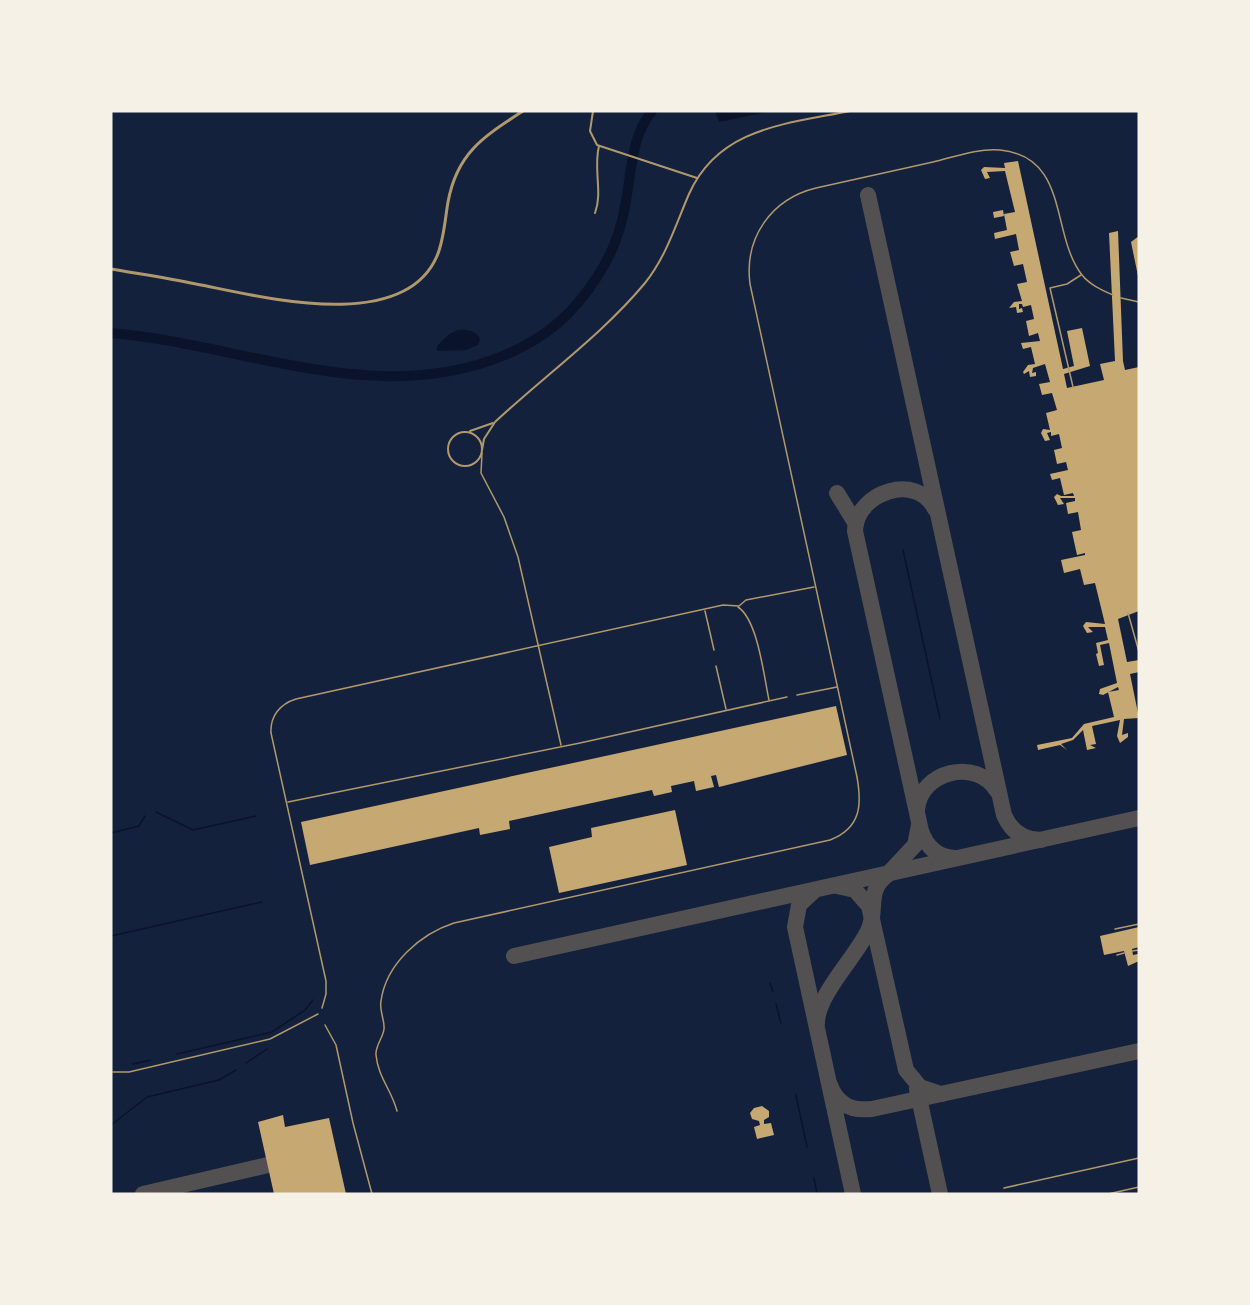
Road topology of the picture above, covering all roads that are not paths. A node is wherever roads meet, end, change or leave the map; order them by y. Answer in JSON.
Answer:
{"nodes":[{"id":1,"x":522,"y":111,"type":"edge"},
{"id":2,"x":593,"y":111,"type":"edge"},
{"id":3,"x":850,"y":111,"type":"edge"},
{"id":4,"x":599,"y":146,"type":"junction"},
{"id":5,"x":697,"y":178,"type":"junction"},
{"id":6,"x":595,"y":213,"type":"dead end"},
{"id":7,"x":111,"y":269,"type":"edge"},
{"id":8,"x":1082,"y":274,"type":"junction"},
{"id":9,"x":1113,"y":295,"type":"dead end"},
{"id":10,"x":1121,"y":298,"type":"dead end"},
{"id":11,"x":1139,"y":302,"type":"edge"},
{"id":12,"x":1072,"y":387,"type":"dead end"},
{"id":13,"x":495,"y":422,"type":"junction"},
{"id":14,"x":464,"y":432,"type":"junction"},
{"id":15,"x":482,"y":451,"type":"junction"},
{"id":16,"x":815,"y":587,"type":"junction"},
{"id":17,"x":733,"y":605,"type":"junction"},
{"id":18,"x":704,"y":610,"type":"junction"},
{"id":19,"x":1128,"y":613,"type":"dead end"},
{"id":20,"x":539,"y":646,"type":"junction"},
{"id":21,"x":714,"y":650,"type":"dead end"},
{"id":22,"x":1138,"y":652,"type":"edge"},
{"id":23,"x":716,"y":666,"type":"dead end"},
{"id":24,"x":837,"y":687,"type":"junction"},
{"id":25,"x":796,"y":695,"type":"dead end"},
{"id":26,"x":787,"y":697,"type":"dead end"},
{"id":27,"x":769,"y":701,"type":"junction"},
{"id":28,"x":726,"y":711,"type":"junction"},
{"id":29,"x":561,"y":746,"type":"junction"},
{"id":30,"x":287,"y":802,"type":"junction"},
{"id":31,"x":1139,"y":924,"type":"edge"},
{"id":32,"x":1115,"y":929,"type":"dead end"},
{"id":33,"x":1139,"y":950,"type":"edge"},
{"id":34,"x":1132,"y":951,"type":"dead end"},
{"id":35,"x":1124,"y":953,"type":"dead end"},
{"id":36,"x":1117,"y":955,"type":"dead end"},
{"id":37,"x":322,"y":1008,"type":"dead end"},
{"id":38,"x":318,"y":1014,"type":"dead end"},
{"id":39,"x":325,"y":1025,"type":"dead end"},
{"id":40,"x":112,"y":1072,"type":"dead end"},
{"id":41,"x":397,"y":1111,"type":"dead end"},
{"id":42,"x":1139,"y":1158,"type":"edge"},
{"id":43,"x":1139,"y":1187,"type":"edge"},
{"id":44,"x":1004,"y":1188,"type":"dead end"},
{"id":45,"x":372,"y":1194,"type":"edge"},
{"id":46,"x":1108,"y":1194,"type":"edge"}],
"edges":[{"from":1,"to":7,"type":"street"},
{"from":2,"to":4,"type":"street"},
{"from":3,"to":5,"type":"street"},
{"from":4,"to":5,"type":"street"},
{"from":4,"to":6,"type":"street"},
{"from":5,"to":13,"type":"street"},
{"from":8,"to":9,"type":"lane"},
{"from":8,"to":12,"type":"lane"},
{"from":8,"to":16,"type":"lane"},
{"from":10,"to":11,"type":"lane"},
{"from":13,"to":14,"type":"street"},
{"from":13,"to":15,"type":"street"},
{"from":14,"to":15,"type":"street"},
{"from":14,"to":15,"type":"street"},
{"from":15,"to":20,"type":"lane"},
{"from":16,"to":17,"type":"lane"},
{"from":16,"to":24,"type":"lane"},
{"from":17,"to":18,"type":"lane"},
{"from":17,"to":27,"type":"lane"},
{"from":18,"to":20,"type":"lane"},
{"from":18,"to":21,"type":"lane"},
{"from":19,"to":22,"type":"lane"},
{"from":20,"to":29,"type":"lane"},
{"from":20,"to":30,"type":"lane"},
{"from":23,"to":28,"type":"lane"},
{"from":24,"to":25,"type":"lane"},
{"from":24,"to":41,"type":"lane"},
{"from":26,"to":27,"type":"lane"},
{"from":27,"to":28,"type":"lane"},
{"from":28,"to":29,"type":"lane"},
{"from":29,"to":30,"type":"lane"},
{"from":30,"to":37,"type":"lane"},
{"from":31,"to":32,"type":"lane"},
{"from":33,"to":34,"type":"lane"},
{"from":35,"to":36,"type":"lane"},
{"from":38,"to":40,"type":"lane"},
{"from":39,"to":45,"type":"lane"},
{"from":42,"to":44,"type":"lane"},
{"from":43,"to":46,"type":"lane"}]}
